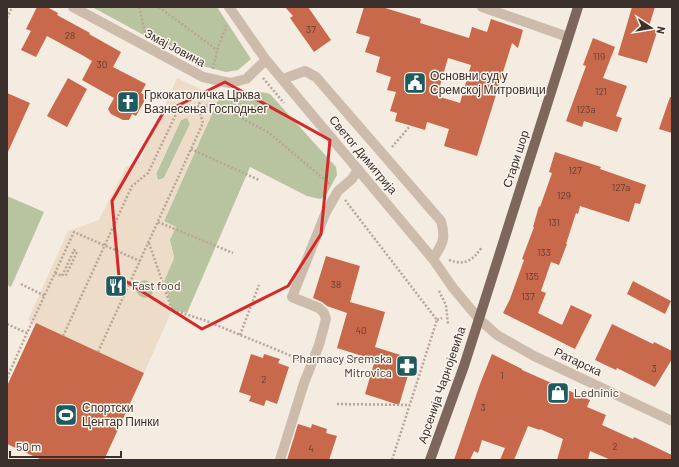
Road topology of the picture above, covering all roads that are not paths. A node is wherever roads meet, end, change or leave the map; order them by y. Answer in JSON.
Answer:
{"nodes":[{"id":1,"x":73,"y":7,"type":"edge"},
{"id":2,"x":229,"y":7,"type":"edge"},
{"id":3,"x":482,"y":7,"type":"edge"},
{"id":4,"x":578,"y":7,"type":"edge"},
{"id":5,"x":568,"y":37,"type":"junction"},
{"id":6,"x":266,"y":60,"type":"junction"},
{"id":7,"x":283,"y":79,"type":"junction"},
{"id":8,"x":358,"y":169,"type":"junction"},
{"id":9,"x":433,"y":259,"type":"junction"},
{"id":10,"x":479,"y":319,"type":"junction"},
{"id":11,"x":672,"y":421,"type":"edge"},
{"id":12,"x":280,"y":460,"type":"edge"},
{"id":13,"x":430,"y":460,"type":"edge"}],
"edges":[{"from":1,"to":6,"type":"street","name":"Змај Јовина"},
{"from":2,"to":6,"type":"street","name":"Светог Димитрија"},
{"from":3,"to":5,"type":"street"},
{"from":4,"to":5,"type":"main road","name":"Стари шор"},
{"from":5,"to":10,"type":"main road","name":"Стари шор"},
{"from":6,"to":7,"type":"street","name":"Светог Димитрија"},
{"from":7,"to":8,"type":"street","name":"Светог Димитрија"},
{"from":7,"to":9,"type":"street"},
{"from":8,"to":9,"type":"street","name":"Светог Димитрија"},
{"from":8,"to":12,"type":"street"},
{"from":9,"to":10,"type":"street","name":"Светог Димитрија"},
{"from":10,"to":11,"type":"street","name":"Ратарска"},
{"from":10,"to":13,"type":"main road","name":"Арсенија Чарнојевића"}]}
